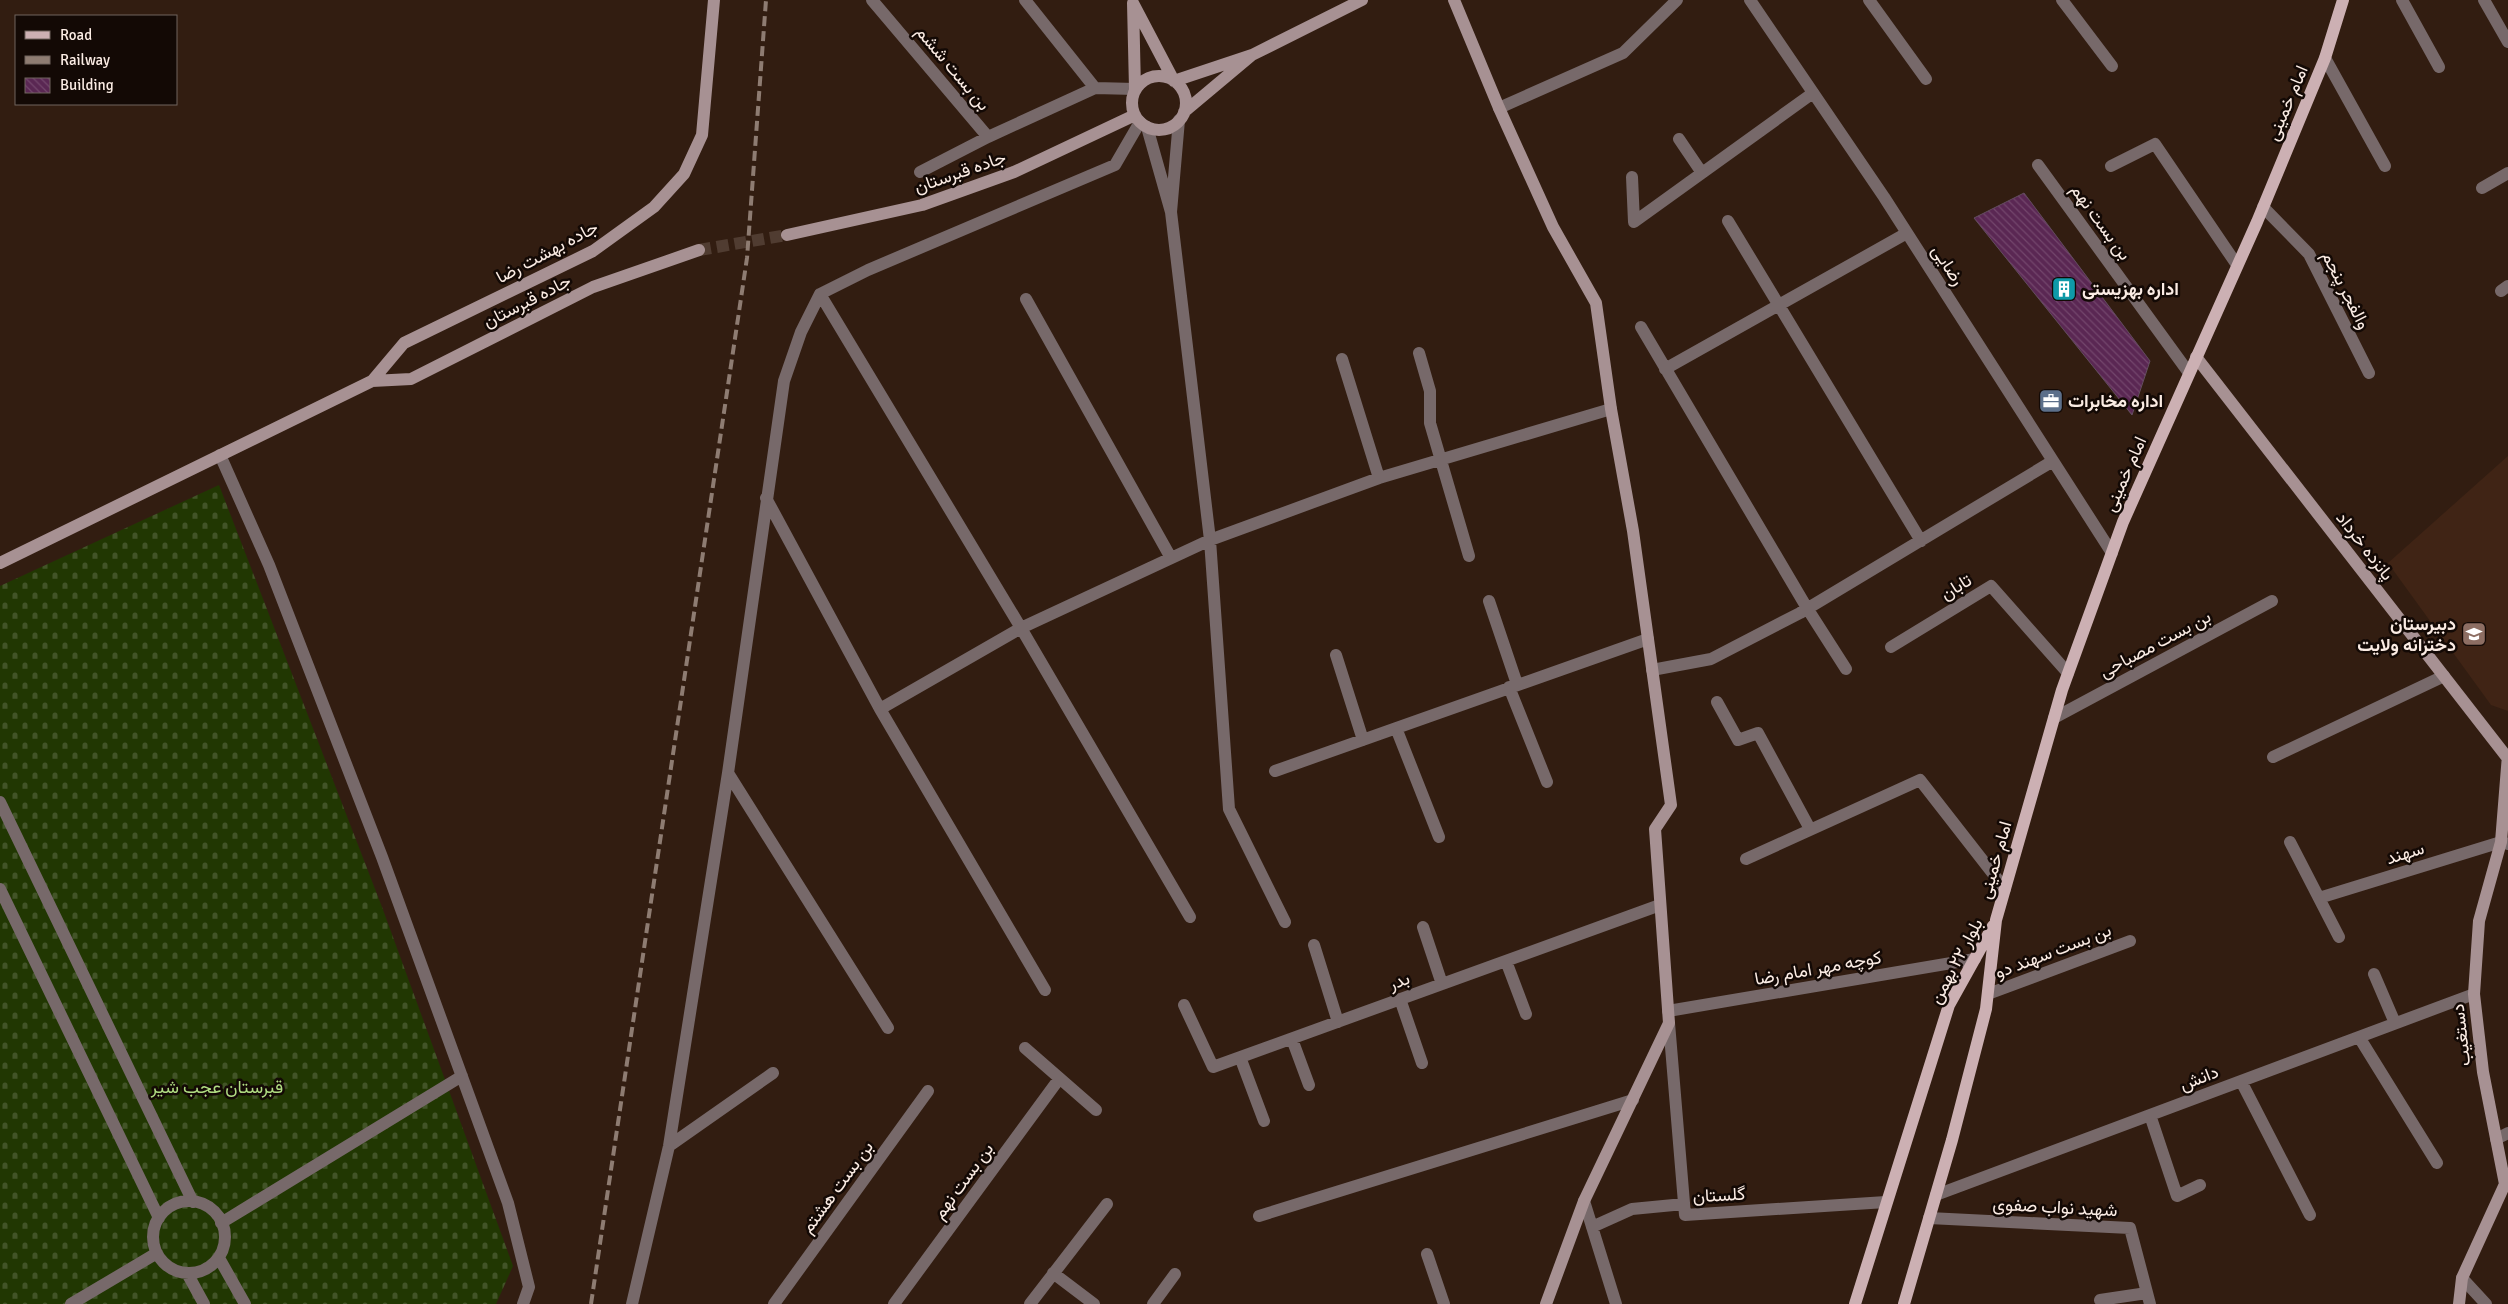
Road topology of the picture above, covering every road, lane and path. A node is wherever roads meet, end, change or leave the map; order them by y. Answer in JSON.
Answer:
{"nodes":[{"id":1,"x":714,"y":0,"type":"edge"},
{"id":2,"x":872,"y":0,"type":"edge"},
{"id":3,"x":1026,"y":0,"type":"edge"},
{"id":4,"x":1362,"y":0,"type":"edge"},
{"id":5,"x":1454,"y":0,"type":"edge"},
{"id":6,"x":1677,"y":0,"type":"edge"},
{"id":7,"x":1750,"y":0,"type":"edge"},
{"id":8,"x":1869,"y":0,"type":"edge"},
{"id":9,"x":2062,"y":0,"type":"edge"},
{"id":10,"x":2343,"y":0,"type":"edge"},
{"id":11,"x":2402,"y":0,"type":"edge"},
{"id":12,"x":2484,"y":0,"type":"edge"},
{"id":13,"x":1133,"y":2,"type":"edge"},
{"id":14,"x":2508,"y":42,"type":"edge"},
{"id":15,"x":1252,"y":55,"type":"junction"},
{"id":16,"x":2325,"y":58,"type":"junction"},
{"id":17,"x":2112,"y":66,"type":"dead end"},
{"id":18,"x":2439,"y":67,"type":"dead end"},
{"id":19,"x":1926,"y":79,"type":"dead end"},
{"id":20,"x":1174,"y":81,"type":"junction"},
{"id":21,"x":1095,"y":88,"type":"junction"},
{"id":22,"x":1135,"y":89,"type":"junction"},
{"id":23,"x":1813,"y":93,"type":"junction"},
{"id":24,"x":1499,"y":108,"type":"junction"},
{"id":25,"x":1182,"y":116,"type":"junction"},
{"id":26,"x":1141,"y":122,"type":"junction"},
{"id":27,"x":988,"y":137,"type":"junction"},
{"id":28,"x":1680,"y":139,"type":"dead end"},
{"id":29,"x":2038,"y":165,"type":"dead end"},
{"id":30,"x":2111,"y":166,"type":"dead end"},
{"id":31,"x":2385,"y":166,"type":"dead end"},
{"id":32,"x":920,"y":172,"type":"dead end"},
{"id":33,"x":1702,"y":173,"type":"junction"},
{"id":34,"x":2508,"y":173,"type":"edge"},
{"id":35,"x":1632,"y":177,"type":"dead end"},
{"id":36,"x":2482,"y":188,"type":"dead end"},
{"id":37,"x":2263,"y":207,"type":"junction"},
{"id":38,"x":1171,"y":212,"type":"junction"},
{"id":39,"x":1728,"y":221,"type":"dead end"},
{"id":40,"x":1906,"y":233,"type":"junction"},
{"id":41,"x":787,"y":235,"type":"tunnel mouth"},
{"id":42,"x":699,"y":250,"type":"tunnel mouth"},
{"id":43,"x":2237,"y":265,"type":"junction"},
{"id":44,"x":820,"y":294,"type":"junction"},
{"id":45,"x":1026,"y":299,"type":"dead end"},
{"id":46,"x":1780,"y":304,"type":"junction"},
{"id":47,"x":1641,"y":328,"type":"dead end"},
{"id":48,"x":1419,"y":352,"type":"dead end"},
{"id":49,"x":2196,"y":357,"type":"junction"},
{"id":50,"x":1342,"y":360,"type":"dead end"},
{"id":51,"x":1665,"y":369,"type":"junction"},
{"id":52,"x":2189,"y":373,"type":"junction"},
{"id":53,"x":2369,"y":373,"type":"dead end"},
{"id":54,"x":372,"y":381,"type":"junction"},
{"id":55,"x":1611,"y":409,"type":"junction"},
{"id":56,"x":220,"y":455,"type":"junction"},
{"id":57,"x":1439,"y":459,"type":"junction"},
{"id":58,"x":2053,"y":461,"type":"junction"},
{"id":59,"x":1379,"y":478,"type":"junction"},
{"id":60,"x":766,"y":498,"type":"junction"},
{"id":61,"x":1210,"y":540,"type":"junction"},
{"id":62,"x":1921,"y":541,"type":"junction"},
{"id":63,"x":2112,"y":553,"type":"junction"},
{"id":64,"x":1469,"y":556,"type":"dead end"},
{"id":65,"x":1171,"y":558,"type":"junction"},
{"id":66,"x":0,"y":563,"type":"edge"},
{"id":67,"x":1489,"y":601,"type":"dead end"},
{"id":68,"x":2272,"y":601,"type":"dead end"},
{"id":69,"x":1807,"y":608,"type":"junction"},
{"id":70,"x":1021,"y":628,"type":"junction"},
{"id":71,"x":1648,"y":639,"type":"junction"},
{"id":72,"x":1891,"y":647,"type":"dead end"},
{"id":73,"x":1336,"y":655,"type":"dead end"},
{"id":74,"x":1846,"y":669,"type":"dead end"},
{"id":75,"x":1652,"y":670,"type":"junction"},
{"id":76,"x":2068,"y":673,"type":"junction"},
{"id":77,"x":2444,"y":676,"type":"junction"},
{"id":78,"x":1513,"y":685,"type":"junction"},
{"id":79,"x":1717,"y":702,"type":"dead end"},
{"id":80,"x":880,"y":709,"type":"junction"},
{"id":81,"x":2054,"y":718,"type":"junction"},
{"id":82,"x":1396,"y":728,"type":"junction"},
{"id":83,"x":1363,"y":740,"type":"junction"},
{"id":84,"x":2507,"y":755,"type":"edge"},
{"id":85,"x":2273,"y":757,"type":"dead end"},
{"id":86,"x":1275,"y":772,"type":"dead end"},
{"id":87,"x":728,"y":773,"type":"junction"},
{"id":88,"x":1547,"y":782,"type":"dead end"},
{"id":89,"x":0,"y":802,"type":"edge"},
{"id":90,"x":1810,"y":830,"type":"junction"},
{"id":91,"x":1439,"y":837,"type":"dead end"},
{"id":92,"x":2290,"y":842,"type":"dead end"},
{"id":93,"x":2505,"y":843,"type":"edge"},
{"id":94,"x":1746,"y":858,"type":"dead end"},
{"id":95,"x":0,"y":889,"type":"edge"},
{"id":96,"x":2005,"y":889,"type":"junction"},
{"id":97,"x":2319,"y":898,"type":"junction"},
{"id":98,"x":1660,"y":904,"type":"junction"},
{"id":99,"x":1190,"y":917,"type":"dead end"},
{"id":100,"x":1996,"y":920,"type":"junction"},
{"id":101,"x":1286,"y":922,"type":"dead end"},
{"id":102,"x":1423,"y":927,"type":"dead end"},
{"id":103,"x":2339,"y":937,"type":"dead end"},
{"id":104,"x":2130,"y":941,"type":"dead end"},
{"id":105,"x":1314,"y":945,"type":"dead end"},
{"id":106,"x":1975,"y":959,"type":"junction"},
{"id":107,"x":1506,"y":960,"type":"junction"},
{"id":108,"x":2374,"y":974,"type":"dead end"},
{"id":109,"x":1442,"y":984,"type":"junction"},
{"id":110,"x":1045,"y":990,"type":"dead end"},
{"id":111,"x":1988,"y":994,"type":"junction"},
{"id":112,"x":2474,"y":994,"type":"junction"},
{"id":113,"x":1400,"y":999,"type":"junction"},
{"id":114,"x":1184,"y":1005,"type":"dead end"},
{"id":115,"x":1526,"y":1014,"type":"dead end"},
{"id":116,"x":1668,"y":1017,"type":"junction"},
{"id":117,"x":1338,"y":1022,"type":"junction"},
{"id":118,"x":2395,"y":1024,"type":"junction"},
{"id":119,"x":888,"y":1028,"type":"dead end"},
{"id":120,"x":2359,"y":1037,"type":"junction"},
{"id":121,"x":1292,"y":1038,"type":"junction"},
{"id":122,"x":1025,"y":1048,"type":"dead end"},
{"id":123,"x":1240,"y":1057,"type":"junction"},
{"id":124,"x":1422,"y":1063,"type":"dead end"},
{"id":125,"x":772,"y":1073,"type":"dead end"},
{"id":126,"x":462,"y":1076,"type":"junction"},
{"id":127,"x":1059,"y":1079,"type":"junction"},
{"id":128,"x":2241,"y":1081,"type":"junction"},
{"id":129,"x":1309,"y":1085,"type":"dead end"},
{"id":130,"x":928,"y":1091,"type":"dead end"},
{"id":131,"x":1633,"y":1100,"type":"junction"},
{"id":132,"x":1096,"y":1110,"type":"dead end"},
{"id":133,"x":2150,"y":1115,"type":"junction"},
{"id":134,"x":1264,"y":1121,"type":"dead end"},
{"id":135,"x":2508,"y":1133,"type":"edge"},
{"id":136,"x":2496,"y":1139,"type":"junction"},
{"id":137,"x":669,"y":1146,"type":"junction"},
{"id":138,"x":2437,"y":1163,"type":"dead end"},
{"id":139,"x":2200,"y":1185,"type":"dead end"},
{"id":140,"x":1936,"y":1195,"type":"junction"},
{"id":141,"x":1584,"y":1201,"type":"junction"},
{"id":142,"x":193,"y":1202,"type":"junction"},
{"id":143,"x":1886,"y":1202,"type":"junction"},
{"id":144,"x":1107,"y":1204,"type":"dead end"},
{"id":145,"x":1684,"y":1204,"type":"junction"},
{"id":146,"x":2310,"y":1215,"type":"dead end"},
{"id":147,"x":1259,"y":1216,"type":"dead end"},
{"id":148,"x":159,"y":1218,"type":"junction"},
{"id":149,"x":1929,"y":1218,"type":"junction"},
{"id":150,"x":222,"y":1222,"type":"junction"},
{"id":151,"x":1592,"y":1227,"type":"junction"},
{"id":152,"x":157,"y":1253,"type":"junction"},
{"id":153,"x":1427,"y":1254,"type":"dead end"},
{"id":154,"x":219,"y":1258,"type":"junction"},
{"id":155,"x":187,"y":1273,"type":"junction"},
{"id":156,"x":1054,"y":1273,"type":"junction"},
{"id":157,"x":1175,"y":1274,"type":"dead end"},
{"id":158,"x":2462,"y":1278,"type":"junction"},
{"id":159,"x":2148,"y":1298,"type":"edge"},
{"id":160,"x":2100,"y":1300,"type":"dead end"},
{"id":161,"x":1908,"y":1301,"type":"edge"},
{"id":162,"x":71,"y":1304,"type":"edge"},
{"id":163,"x":204,"y":1304,"type":"edge"},
{"id":164,"x":245,"y":1304,"type":"edge"},
{"id":165,"x":523,"y":1304,"type":"edge"},
{"id":166,"x":632,"y":1304,"type":"edge"},
{"id":167,"x":774,"y":1304,"type":"edge"},
{"id":168,"x":894,"y":1304,"type":"edge"},
{"id":169,"x":1030,"y":1304,"type":"edge"},
{"id":170,"x":1094,"y":1304,"type":"edge"},
{"id":171,"x":1153,"y":1304,"type":"edge"},
{"id":172,"x":1444,"y":1304,"type":"edge"},
{"id":173,"x":1546,"y":1304,"type":"edge"},
{"id":174,"x":1616,"y":1304,"type":"edge"},
{"id":175,"x":1854,"y":1304,"type":"edge"},
{"id":176,"x":2458,"y":1304,"type":"edge"},
{"id":177,"x":2486,"y":1304,"type":"edge"}],
"edges":[{"from":1,"to":54,"type":"street","name":"جاده بهشت رضا"},
{"from":2,"to":27,"type":"street","name":"بن بست ششم"},
{"from":3,"to":21,"type":"street"},
{"from":4,"to":15,"type":"street"},
{"from":5,"to":24,"type":"street"},
{"from":6,"to":24,"type":"street"},
{"from":7,"to":23,"type":"street","name":"رضایی"},
{"from":8,"to":19,"type":"street"},
{"from":9,"to":17,"type":"street"},
{"from":10,"to":16,"type":"main road","name":"امام خمینی"},
{"from":11,"to":18,"type":"street"},
{"from":12,"to":14,"type":"street"},
{"from":13,"to":20,"type":"street"},
{"from":13,"to":22,"type":"street"},
{"from":15,"to":20,"type":"street"},
{"from":15,"to":25,"type":"street"},
{"from":16,"to":31,"type":"street"},
{"from":16,"to":37,"type":"main road","name":"امام خمینی"},
{"from":20,"to":22,"type":"street"},
{"from":20,"to":25,"type":"street"},
{"from":21,"to":22,"type":"street"},
{"from":21,"to":27,"type":"street"},
{"from":22,"to":26,"type":"street"},
{"from":23,"to":33,"type":"street"},
{"from":23,"to":40,"type":"street","name":"رضایی"},
{"from":24,"to":55,"type":"street"},
{"from":25,"to":26,"type":"street"},
{"from":25,"to":38,"type":"street"},
{"from":26,"to":38,"type":"street"},
{"from":26,"to":41,"type":"street","name":"جاده قبرستان"},
{"from":26,"to":44,"type":"street"},
{"from":27,"to":32,"type":"street"},
{"from":28,"to":33,"type":"street"},
{"from":29,"to":52,"type":"street","name":"بن بست نهم"},
{"from":30,"to":43,"type":"street"},
{"from":33,"to":35,"type":"street"},
{"from":34,"to":36,"type":"street"},
{"from":37,"to":43,"type":"main road","name":"امام خمینی"},
{"from":37,"to":53,"type":"street","name":"والفجر پنجم"},
{"from":38,"to":61,"type":"street"},
{"from":39,"to":46,"type":"street"},
{"from":40,"to":46,"type":"street"},
{"from":40,"to":58,"type":"street","name":"رضایی"},
{"from":42,"to":54,"type":"street","name":"جاده قبرستان"},
{"from":43,"to":49,"type":"main road","name":"امام خمینی"},
{"from":44,"to":60,"type":"street"},
{"from":44,"to":70,"type":"street"},
{"from":45,"to":65,"type":"street"},
{"from":46,"to":51,"type":"street"},
{"from":46,"to":62,"type":"street"},
{"from":47,"to":51,"type":"street"},
{"from":48,"to":57,"type":"street"},
{"from":49,"to":52,"type":"main road","name":"امام خمینی"},
{"from":49,"to":77,"type":"street","name":"پانزده خرداد"},
{"from":50,"to":59,"type":"street"},
{"from":51,"to":69,"type":"street"},
{"from":52,"to":63,"type":"main road","name":"امام خمینی"},
{"from":54,"to":56,"type":"street"},
{"from":55,"to":57,"type":"street"},
{"from":55,"to":71,"type":"street"},
{"from":56,"to":66,"type":"street"},
{"from":56,"to":126,"type":"street"},
{"from":57,"to":59,"type":"street"},
{"from":57,"to":64,"type":"street"},
{"from":58,"to":62,"type":"street"},
{"from":58,"to":63,"type":"street","name":"رضایی"},
{"from":59,"to":61,"type":"street"},
{"from":60,"to":80,"type":"street"},
{"from":60,"to":87,"type":"street"},
{"from":61,"to":65,"type":"street"},
{"from":61,"to":101,"type":"street"},
{"from":62,"to":69,"type":"street"},
{"from":63,"to":76,"type":"main road","name":"امام خمینی"},
{"from":65,"to":70,"type":"street"},
{"from":67,"to":78,"type":"street"},
{"from":68,"to":81,"type":"street","name":"بن بست مصباحی"},
{"from":69,"to":74,"type":"street"},
{"from":69,"to":75,"type":"street"},
{"from":70,"to":80,"type":"street"},
{"from":70,"to":99,"type":"street"},
{"from":71,"to":75,"type":"street"},
{"from":71,"to":78,"type":"street"},
{"from":72,"to":76,"type":"street","name":"تابان"},
{"from":73,"to":83,"type":"street"},
{"from":75,"to":98,"type":"street"},
{"from":76,"to":81,"type":"main road","name":"امام خمینی"},
{"from":77,"to":84,"type":"street","name":"پانزده خرداد"},
{"from":77,"to":85,"type":"street"},
{"from":78,"to":82,"type":"street"},
{"from":78,"to":88,"type":"street"},
{"from":79,"to":90,"type":"street"},
{"from":80,"to":110,"type":"street"},
{"from":81,"to":96,"type":"main road","name":"امام خمینی"},
{"from":82,"to":83,"type":"street"},
{"from":82,"to":91,"type":"street"},
{"from":83,"to":86,"type":"street"},
{"from":84,"to":93,"type":"street","name":"دستغیب"},
{"from":87,"to":119,"type":"street"},
{"from":87,"to":137,"type":"street"},
{"from":89,"to":142,"type":"street"},
{"from":90,"to":94,"type":"street"},
{"from":90,"to":96,"type":"street"},
{"from":92,"to":97,"type":"street"},
{"from":93,"to":97,"type":"street","name":"سهند"},
{"from":93,"to":112,"type":"street","name":"دستغیب"},
{"from":95,"to":148,"type":"street"},
{"from":96,"to":100,"type":"main road","name":"امام خمینی"},
{"from":97,"to":103,"type":"street"},
{"from":98,"to":107,"type":"street","name":"بدر"},
{"from":98,"to":116,"type":"street"},
{"from":100,"to":106,"type":"main road","name":"بلوار ۲۲ بهمن"},
{"from":100,"to":111,"type":"main road","name":"بلوار ۲۲ بهمن"},
{"from":102,"to":109,"type":"street"},
{"from":104,"to":111,"type":"street","name":"بن بست سهند دو"},
{"from":105,"to":117,"type":"street"},
{"from":106,"to":116,"type":"street","name":"کوچه مهر امام رضا"},
{"from":106,"to":143,"type":"main road","name":"بلوار ۲۲ بهمن"},
{"from":107,"to":109,"type":"street","name":"بدر"},
{"from":107,"to":115,"type":"street"},
{"from":108,"to":118,"type":"street"},
{"from":109,"to":113,"type":"street","name":"بدر"},
{"from":111,"to":140,"type":"main road","name":"بلوار ۲۲ بهمن"},
{"from":112,"to":118,"type":"street","name":"دانش"},
{"from":112,"to":136,"type":"street","name":"دستغیب"},
{"from":113,"to":117,"type":"street","name":"بدر"},
{"from":113,"to":124,"type":"street"},
{"from":114,"to":123,"type":"street","name":"بدر"},
{"from":116,"to":131,"type":"street"},
{"from":116,"to":145,"type":"street","name":"گلستان"},
{"from":117,"to":121,"type":"street","name":"بدر"},
{"from":118,"to":120,"type":"street","name":"دانش"},
{"from":120,"to":128,"type":"street","name":"دانش"},
{"from":120,"to":138,"type":"street"},
{"from":121,"to":123,"type":"street","name":"بدر"},
{"from":121,"to":129,"type":"street"},
{"from":122,"to":127,"type":"street"},
{"from":123,"to":134,"type":"street"},
{"from":125,"to":137,"type":"street"},
{"from":126,"to":150,"type":"street"},
{"from":126,"to":165,"type":"street"},
{"from":127,"to":132,"type":"street"},
{"from":127,"to":168,"type":"street","name":"بن بست نهم"},
{"from":128,"to":133,"type":"street","name":"دانش"},
{"from":128,"to":146,"type":"street"},
{"from":130,"to":167,"type":"street","name":"بن بست هشتم"},
{"from":131,"to":141,"type":"street"},
{"from":131,"to":147,"type":"street"},
{"from":133,"to":139,"type":"street"},
{"from":133,"to":140,"type":"street","name":"دانش"},
{"from":135,"to":136,"type":"street"},
{"from":136,"to":158,"type":"street","name":"دستغیب"},
{"from":137,"to":166,"type":"street"},
{"from":140,"to":149,"type":"main road","name":"بلوار ۲۲ بهمن"},
{"from":141,"to":151,"type":"street"},
{"from":141,"to":173,"type":"street"},
{"from":142,"to":148,"type":"street"},
{"from":142,"to":150,"type":"street"},
{"from":143,"to":145,"type":"street","name":"گلستان"},
{"from":143,"to":175,"type":"main road","name":"بلوار ۲۲ بهمن"},
{"from":144,"to":156,"type":"street"},
{"from":145,"to":151,"type":"street"},
{"from":148,"to":152,"type":"street"},
{"from":149,"to":159,"type":"street","name":"شهید نواب صفوی"},
{"from":149,"to":161,"type":"main road","name":"بلوار ۲۲ بهمن"},
{"from":150,"to":154,"type":"street"},
{"from":151,"to":174,"type":"street"},
{"from":152,"to":155,"type":"street"},
{"from":152,"to":162,"type":"street"},
{"from":153,"to":172,"type":"street"},
{"from":154,"to":155,"type":"street"},
{"from":154,"to":164,"type":"street"},
{"from":155,"to":163,"type":"street"},
{"from":156,"to":169,"type":"street"},
{"from":156,"to":170,"type":"street"},
{"from":157,"to":171,"type":"street"},
{"from":158,"to":176,"type":"street","name":"دستغیب"},
{"from":158,"to":177,"type":"street"},
{"from":159,"to":160,"type":"street"}]}
